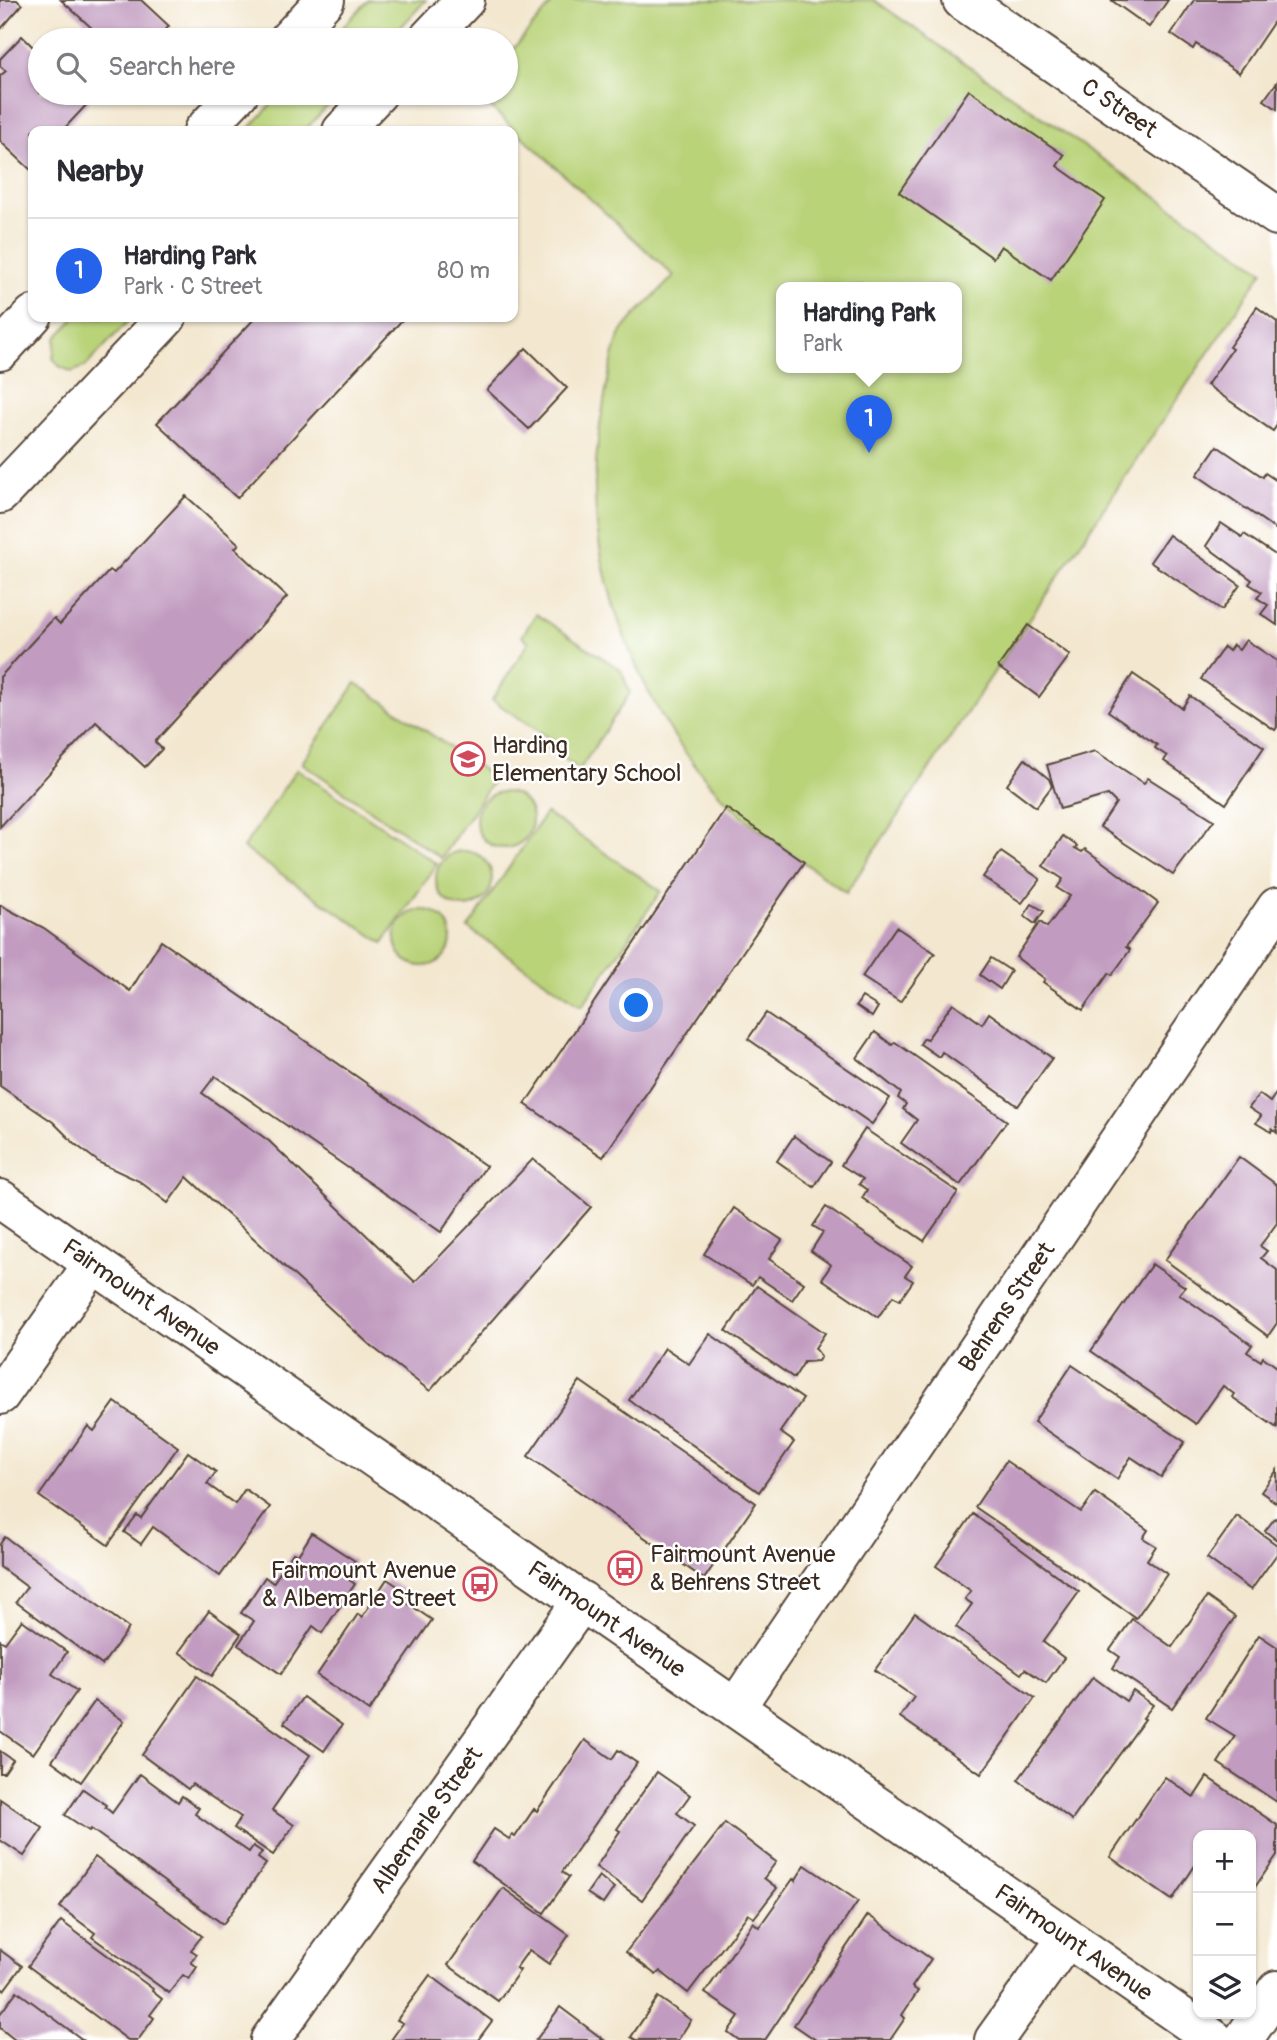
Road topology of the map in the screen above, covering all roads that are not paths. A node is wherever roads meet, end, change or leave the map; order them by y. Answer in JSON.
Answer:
{"nodes":[{"id":1,"x":325,"y":0,"type":"edge"},
{"id":2,"x":465,"y":0,"type":"edge"},
{"id":3,"x":962,"y":0,"type":"edge"},
{"id":4,"x":299,"y":28,"type":"edge"},
{"id":5,"x":438,"y":28,"type":"edge"},
{"id":6,"x":228,"y":105,"type":"edge"},
{"id":7,"x":367,"y":105,"type":"edge"},
{"id":8,"x":208,"y":126,"type":"edge"},
{"id":9,"x":347,"y":126,"type":"edge"},
{"id":10,"x":1277,"y":216,"type":"edge"},
{"id":11,"x":28,"y":320,"type":"edge"},
{"id":12,"x":162,"y":322,"type":"edge"},
{"id":13,"x":0,"y":351,"type":"edge"},
{"id":14,"x":0,"y":494,"type":"edge"},
{"id":15,"x":1277,"y":907,"type":"edge"},
{"id":16,"x":0,"y":1199,"type":"edge"},
{"id":17,"x":93,"y":1264,"type":"junction"},
{"id":18,"x":0,"y":1395,"type":"edge"},
{"id":19,"x":582,"y":1601,"type":"junction"},
{"id":20,"x":736,"y":1707,"type":"junction"},
{"id":21,"x":1067,"y":1938,"type":"junction"},
{"id":22,"x":1277,"y":1990,"type":"edge"},
{"id":23,"x":270,"y":2040,"type":"edge"},
{"id":24,"x":994,"y":2040,"type":"edge"},
{"id":25,"x":1215,"y":2040,"type":"edge"},
{"id":26,"x":1243,"y":2040,"type":"edge"}],
"edges":[{"from":1,"to":4,"type":"street"},
{"from":2,"to":5,"type":"street"},
{"from":3,"to":10,"type":"street","name":"C Street"},
{"from":6,"to":8,"type":"street"},
{"from":7,"to":9,"type":"street"},
{"from":11,"to":13,"type":"street"},
{"from":12,"to":14,"type":"street"},
{"from":15,"to":20,"type":"street","name":"Behrens Street"},
{"from":16,"to":17,"type":"street","name":"Fairmount Avenue"},
{"from":17,"to":18,"type":"street"},
{"from":17,"to":19,"type":"street","name":"Fairmount Avenue"},
{"from":19,"to":20,"type":"street","name":"Fairmount Avenue"},
{"from":19,"to":23,"type":"street","name":"Albemarle Street"},
{"from":20,"to":21,"type":"street","name":"Fairmount Avenue"},
{"from":21,"to":24,"type":"street"},
{"from":21,"to":25,"type":"street","name":"Fairmount Avenue"},
{"from":22,"to":26,"type":"street"}]}
